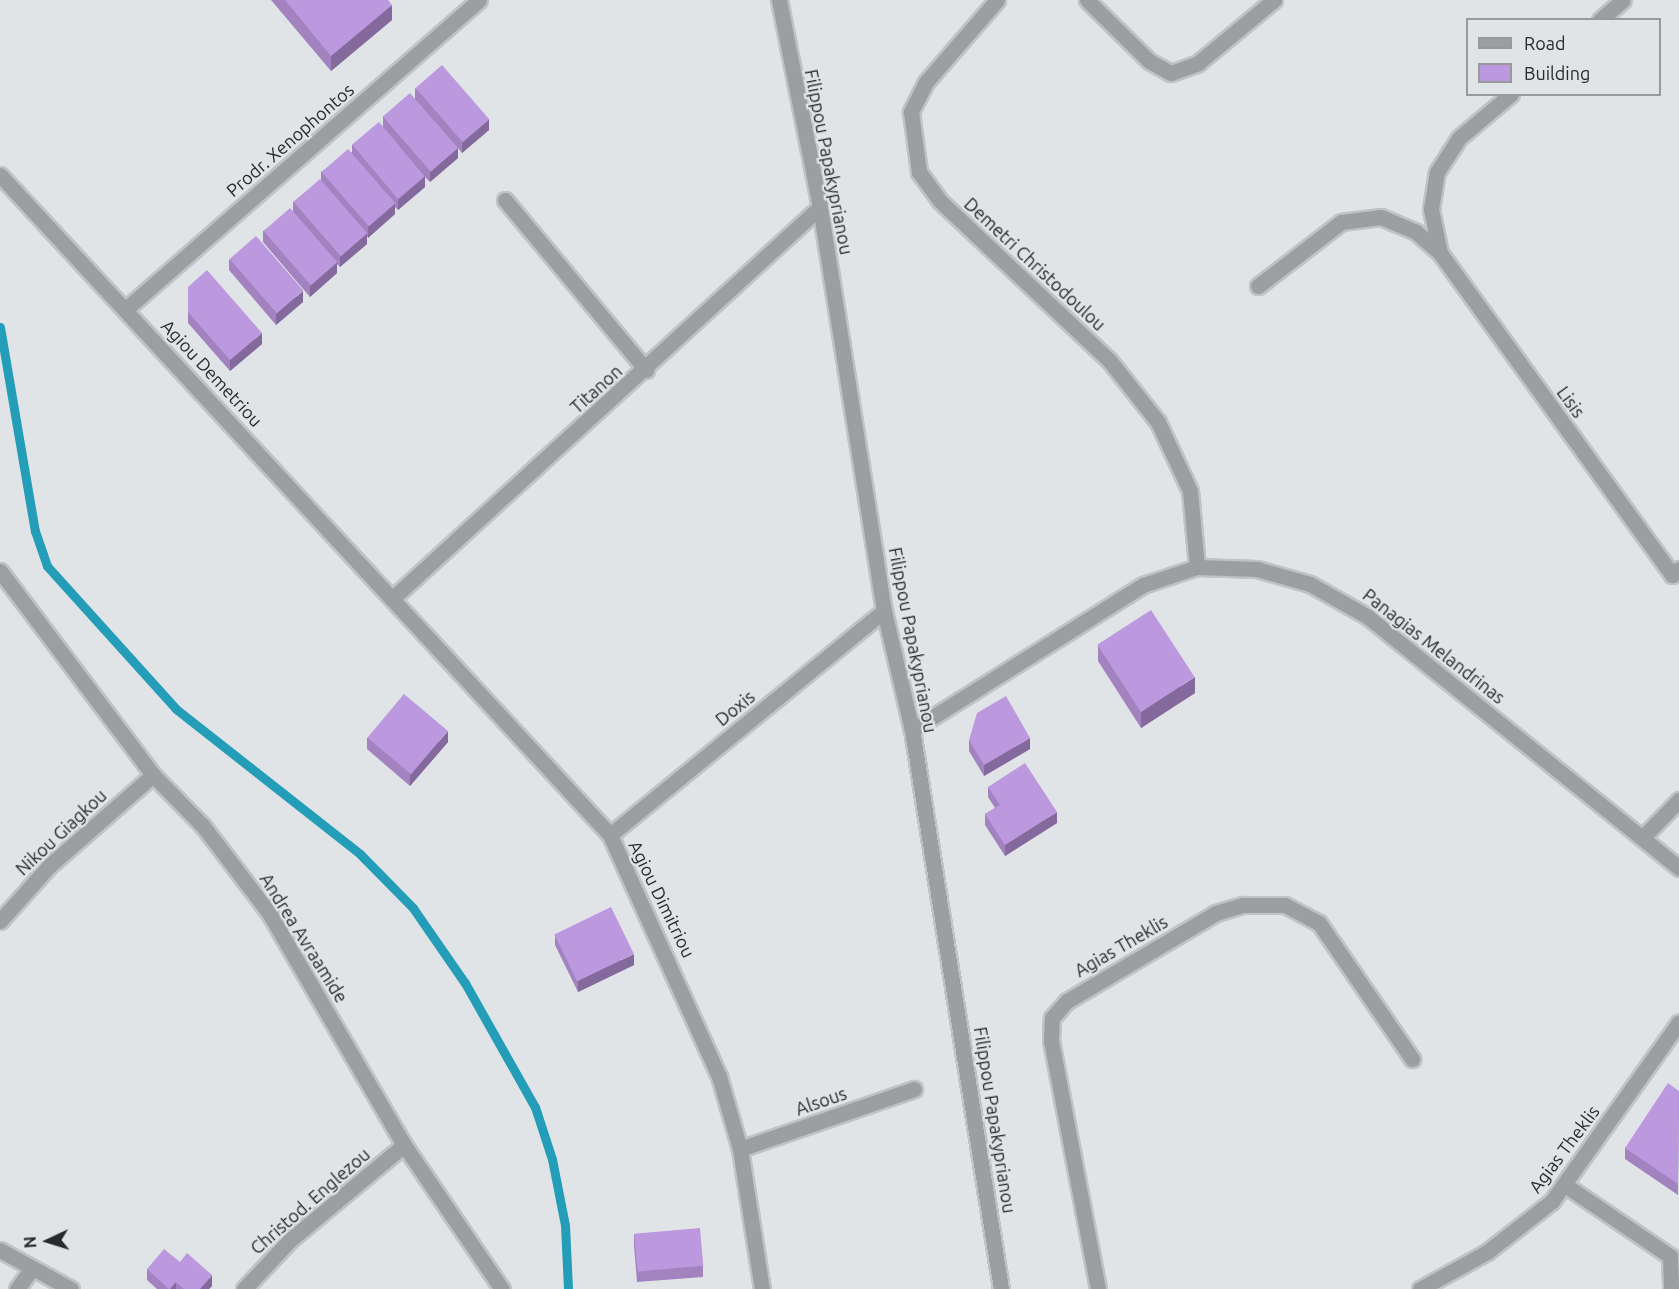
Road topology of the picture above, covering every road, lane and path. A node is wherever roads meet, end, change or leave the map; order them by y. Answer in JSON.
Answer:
{"nodes":[{"id":1,"x":479,"y":0,"type":"edge"},
{"id":2,"x":779,"y":0,"type":"edge"},
{"id":3,"x":997,"y":0,"type":"edge"},
{"id":4,"x":1087,"y":0,"type":"edge"},
{"id":5,"x":1274,"y":0,"type":"edge"},
{"id":6,"x":1623,"y":0,"type":"edge"},
{"id":7,"x":1602,"y":18,"type":"edge"},
{"id":8,"x":1509,"y":96,"type":"edge"},
{"id":9,"x":0,"y":175,"type":"edge"},
{"id":10,"x":506,"y":200,"type":"dead end"},
{"id":11,"x":820,"y":207,"type":"junction"},
{"id":12,"x":1440,"y":253,"type":"junction"},
{"id":13,"x":1258,"y":286,"type":"dead end"},
{"id":14,"x":126,"y":309,"type":"junction"},
{"id":15,"x":646,"y":370,"type":"junction"},
{"id":16,"x":1197,"y":567,"type":"junction"},
{"id":17,"x":1675,"y":572,"type":"edge"},
{"id":18,"x":2,"y":579,"type":"edge"},
{"id":19,"x":394,"y":597,"type":"junction"},
{"id":20,"x":884,"y":611,"type":"junction"},
{"id":21,"x":912,"y":730,"type":"junction"},
{"id":22,"x":153,"y":775,"type":"junction"},
{"id":23,"x":1679,"y":800,"type":"edge"},
{"id":24,"x":610,"y":835,"type":"junction"},
{"id":25,"x":1643,"y":837,"type":"junction"},
{"id":26,"x":1679,"y":868,"type":"edge"},
{"id":27,"x":0,"y":921,"type":"edge"},
{"id":28,"x":1679,"y":1022,"type":"edge"},
{"id":29,"x":1412,"y":1059,"type":"dead end"},
{"id":30,"x":914,"y":1089,"type":"dead end"},
{"id":31,"x":404,"y":1145,"type":"junction"},
{"id":32,"x":740,"y":1149,"type":"junction"},
{"id":33,"x":1565,"y":1185,"type":"junction"},
{"id":34,"x":0,"y":1250,"type":"edge"},
{"id":35,"x":32,"y":1268,"type":"junction"},
{"id":36,"x":16,"y":1289,"type":"edge"},
{"id":37,"x":71,"y":1289,"type":"edge"},
{"id":38,"x":244,"y":1289,"type":"edge"},
{"id":39,"x":502,"y":1289,"type":"edge"},
{"id":40,"x":762,"y":1289,"type":"edge"},
{"id":41,"x":1000,"y":1289,"type":"edge"},
{"id":42,"x":1098,"y":1289,"type":"edge"},
{"id":43,"x":1420,"y":1289,"type":"edge"},
{"id":44,"x":1671,"y":1289,"type":"edge"}],
"edges":[{"from":1,"to":14,"type":"street","name":"Prodr. Xenophontos"},
{"from":2,"to":11,"type":"street","name":"Filippou Papakyprianou"},
{"from":3,"to":16,"type":"street","name":"Demetri Christodoulou"},
{"from":4,"to":5,"type":"street"},
{"from":6,"to":7,"type":"street"},
{"from":8,"to":12,"type":"street","name":"Lisis"},
{"from":9,"to":14,"type":"street","name":"Agiou Demetriou"},
{"from":10,"to":15,"type":"street"},
{"from":11,"to":15,"type":"street","name":"Titanon"},
{"from":11,"to":20,"type":"street","name":"Filippou Papakyprianou"},
{"from":12,"to":13,"type":"street","name":"Lisis"},
{"from":12,"to":17,"type":"street","name":"Lisis"},
{"from":14,"to":19,"type":"street","name":"Agiou Demetriou"},
{"from":15,"to":19,"type":"street","name":"Titanon"},
{"from":16,"to":21,"type":"street","name":"Panagias Melandrinas"},
{"from":16,"to":25,"type":"street","name":"Panagias Melandrinas"},
{"from":18,"to":22,"type":"street","name":"Andrea Avraamide"},
{"from":19,"to":24,"type":"street","name":"Agiou Dimitriou"},
{"from":20,"to":21,"type":"street","name":"Filippou Papakyprianou"},
{"from":20,"to":24,"type":"street","name":"Doxis"},
{"from":21,"to":41,"type":"street","name":"Filippou Papakyprianou"},
{"from":22,"to":27,"type":"street","name":"Nikou Giagkou"},
{"from":22,"to":31,"type":"street","name":"Andrea Avraamide"},
{"from":23,"to":25,"type":"street"},
{"from":24,"to":32,"type":"street","name":"Agiou Dimitriou"},
{"from":25,"to":26,"type":"street","name":"Panagias Melandrinas"},
{"from":28,"to":33,"type":"street","name":"Agias Theklis"},
{"from":29,"to":42,"type":"street","name":"Agias Theklis"},
{"from":30,"to":32,"type":"street","name":"Alsous"},
{"from":31,"to":38,"type":"street","name":"Christod. Englezou"},
{"from":31,"to":39,"type":"street","name":"Andrea Avraamide"},
{"from":32,"to":40,"type":"street","name":"Agiou Dimitriou"},
{"from":33,"to":43,"type":"street","name":"Agias Theklis"},
{"from":33,"to":44,"type":"street"},
{"from":34,"to":35,"type":"street"},
{"from":35,"to":36,"type":"street"},
{"from":35,"to":37,"type":"street"}]}
